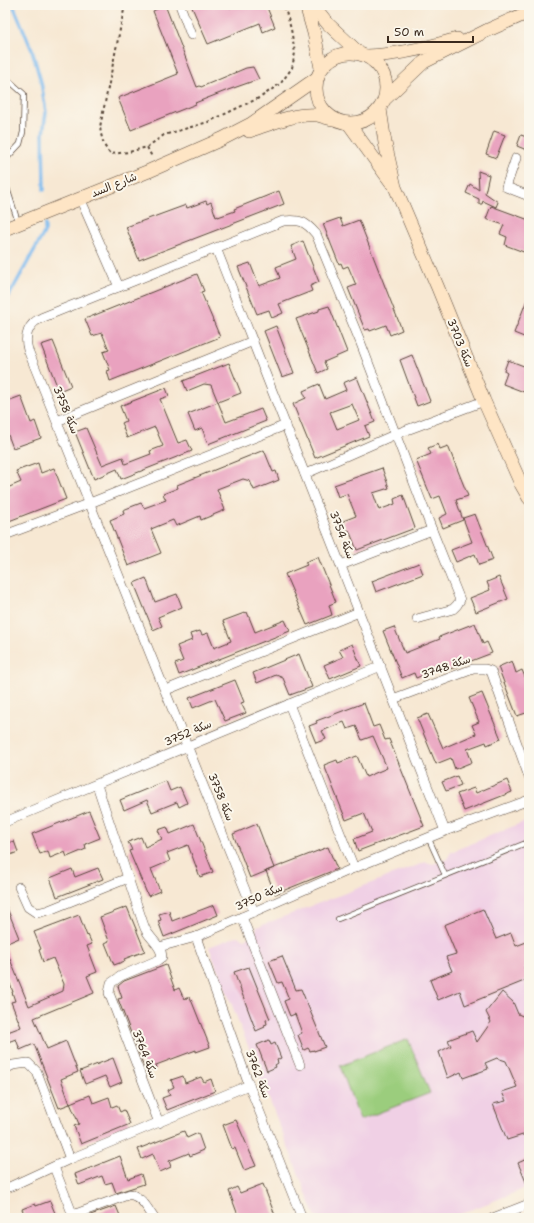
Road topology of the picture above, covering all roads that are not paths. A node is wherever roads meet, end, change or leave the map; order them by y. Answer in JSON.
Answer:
{"nodes":[{"id":1,"x":180,"y":5,"type":"edge"},
{"id":2,"x":306,"y":5,"type":"edge"},
{"id":3,"x":313,"y":5,"type":"edge"},
{"id":4,"x":529,"y":12,"type":"edge"},
{"id":5,"x":486,"y":31,"type":"junction"},
{"id":6,"x":191,"y":35,"type":"dead end"},
{"id":7,"x":363,"y":55,"type":"junction"},
{"id":8,"x":319,"y":73,"type":"junction"},
{"id":9,"x":5,"y":78,"type":"edge"},
{"id":10,"x":383,"y":104,"type":"junction"},
{"id":11,"x":343,"y":122,"type":"junction"},
{"id":12,"x":222,"y":139,"type":"junction"},
{"id":13,"x":516,"y":158,"type":"dead end"},
{"id":14,"x":5,"y":168,"type":"edge"},
{"id":15,"x":5,"y":182,"type":"edge"},
{"id":16,"x":395,"y":187,"type":"junction"},
{"id":17,"x":529,"y":196,"type":"edge"},
{"id":18,"x":80,"y":198,"type":"junction"},
{"id":19,"x":18,"y":223,"type":"junction"},
{"id":20,"x":5,"y":229,"type":"edge"},
{"id":21,"x":216,"y":248,"type":"junction"},
{"id":22,"x":119,"y":287,"type":"junction"},
{"id":23,"x":253,"y":341,"type":"junction"},
{"id":24,"x":484,"y":400,"type":"junction"},
{"id":25,"x":57,"y":421,"type":"junction"},
{"id":26,"x":286,"y":425,"type":"junction"},
{"id":27,"x":396,"y":434,"type":"junction"},
{"id":28,"x":305,"y":474,"type":"junction"},
{"id":29,"x":525,"y":482,"type":"edge"},
{"id":30,"x":529,"y":498,"type":"edge"},
{"id":31,"x":90,"y":503,"type":"junction"},
{"id":32,"x":432,"y":530,"type":"junction"},
{"id":33,"x":5,"y":535,"type":"edge"},
{"id":34,"x":341,"y":565,"type":"junction"},
{"id":35,"x":359,"y":612,"type":"junction"},
{"id":36,"x":417,"y":619,"type":"dead end"},
{"id":37,"x":381,"y":666,"type":"junction"},
{"id":38,"x":166,"y":690,"type":"junction"},
{"id":39,"x":393,"y":699,"type":"junction"},
{"id":40,"x":290,"y":704,"type":"junction"},
{"id":41,"x":188,"y":746,"type":"junction"},
{"id":42,"x":529,"y":777,"type":"edge"},
{"id":43,"x":97,"y":785,"type":"junction"},
{"id":44,"x":529,"y":800,"type":"edge"},
{"id":45,"x":5,"y":822,"type":"edge"},
{"id":46,"x":445,"y":831,"type":"junction"},
{"id":47,"x":428,"y":837,"type":"junction"},
{"id":48,"x":526,"y":843,"type":"dead end"},
{"id":49,"x":354,"y":868,"type":"junction"},
{"id":50,"x":446,"y":875,"type":"junction"},
{"id":51,"x":128,"y":878,"type":"junction"},
{"id":52,"x":19,"y":887,"type":"dead end"},
{"id":53,"x":254,"y":912,"type":"junction"},
{"id":54,"x":242,"y":917,"type":"junction"},
{"id":55,"x":338,"y":919,"type":"dead end"},
{"id":56,"x":196,"y":937,"type":"junction"},
{"id":57,"x":159,"y":947,"type":"junction"},
{"id":58,"x":300,"y":1064,"type":"dead end"},
{"id":59,"x":5,"y":1069,"type":"edge"},
{"id":60,"x":249,"y":1085,"type":"junction"},
{"id":61,"x":159,"y":1123,"type":"junction"},
{"id":62,"x":70,"y":1159,"type":"junction"},
{"id":63,"x":54,"y":1167,"type":"junction"},
{"id":64,"x":5,"y":1190,"type":"edge"},
{"id":65,"x":529,"y":1204,"type":"edge"},
{"id":66,"x":73,"y":1216,"type":"edge"},
{"id":67,"x":498,"y":1217,"type":"edge"},
{"id":68,"x":154,"y":1218,"type":"edge"},
{"id":69,"x":302,"y":1218,"type":"edge"}],
"edges":[{"from":1,"to":6,"type":"street"},
{"from":2,"to":8,"type":"street"},
{"from":3,"to":7,"type":"street"},
{"from":4,"to":5,"type":"street"},
{"from":5,"to":7,"type":"street"},
{"from":5,"to":10,"type":"street"},
{"from":7,"to":8,"type":"street"},
{"from":7,"to":10,"type":"street"},
{"from":8,"to":11,"type":"street"},
{"from":8,"to":12,"type":"street","name":"شارع السد"},
{"from":9,"to":14,"type":"lane"},
{"from":10,"to":11,"type":"street"},
{"from":10,"to":16,"type":"street","name":"سكة 3703"},
{"from":11,"to":12,"type":"street","name":"شارع السد"},
{"from":11,"to":16,"type":"street","name":"سكة 3703"},
{"from":12,"to":18,"type":"street","name":"شارع السد"},
{"from":13,"to":17,"type":"street"},
{"from":15,"to":19,"type":"lane"},
{"from":16,"to":24,"type":"street","name":"سكة 3703"},
{"from":18,"to":19,"type":"street","name":"شارع السد"},
{"from":18,"to":22,"type":"street"},
{"from":19,"to":20,"type":"street","name":"شارع السد"},
{"from":21,"to":22,"type":"street","name":"سكة 3758"},
{"from":21,"to":23,"type":"street","name":"سكة 3754"},
{"from":21,"to":27,"type":"street","name":"سكة 3758"},
{"from":22,"to":25,"type":"street","name":"سكة 3758"},
{"from":23,"to":25,"type":"street"},
{"from":23,"to":26,"type":"street","name":"سكة 3754"},
{"from":24,"to":27,"type":"street"},
{"from":24,"to":29,"type":"street","name":"سكة 3703"},
{"from":25,"to":31,"type":"street","name":"سكة 3758"},
{"from":26,"to":28,"type":"street","name":"سكة 3754"},
{"from":26,"to":31,"type":"street"},
{"from":27,"to":28,"type":"street"},
{"from":27,"to":32,"type":"street","name":"سكة 3758"},
{"from":28,"to":34,"type":"street","name":"سكة 3754"},
{"from":29,"to":30,"type":"street","name":"سكة 3703"},
{"from":31,"to":33,"type":"street"},
{"from":31,"to":38,"type":"street","name":"سكة 3758"},
{"from":32,"to":34,"type":"street"},
{"from":32,"to":36,"type":"street","name":"سكة 3758"},
{"from":34,"to":35,"type":"street","name":"سكة 3754"},
{"from":35,"to":37,"type":"street","name":"سكة 3754"},
{"from":35,"to":38,"type":"street"},
{"from":37,"to":39,"type":"street","name":"سكة 3754"},
{"from":37,"to":40,"type":"street","name":"سكة 3752"},
{"from":38,"to":41,"type":"street","name":"سكة 3758"},
{"from":39,"to":42,"type":"street","name":"سكة 3748"},
{"from":39,"to":46,"type":"street","name":"سكة 3754"},
{"from":40,"to":41,"type":"street","name":"سكة 3752"},
{"from":40,"to":49,"type":"street"},
{"from":41,"to":43,"type":"street","name":"سكة 3752"},
{"from":41,"to":53,"type":"street","name":"سكة 3758"},
{"from":43,"to":45,"type":"street","name":"سكة 3752"},
{"from":43,"to":51,"type":"street"},
{"from":44,"to":46,"type":"street","name":"سكة 3750"},
{"from":46,"to":47,"type":"street","name":"سكة 3750"},
{"from":47,"to":49,"type":"street","name":"سكة 3750"},
{"from":47,"to":50,"type":"lane"},
{"from":48,"to":50,"type":"lane"},
{"from":49,"to":53,"type":"street","name":"سكة 3750"},
{"from":50,"to":55,"type":"lane"},
{"from":51,"to":52,"type":"street"},
{"from":51,"to":57,"type":"street"},
{"from":53,"to":54,"type":"street","name":"سكة 3750"},
{"from":54,"to":56,"type":"street","name":"سكة 3750"},
{"from":54,"to":58,"type":"street"},
{"from":56,"to":57,"type":"street","name":"سكة 3750"},
{"from":56,"to":60,"type":"street","name":"سكة 3762"},
{"from":57,"to":61,"type":"street","name":"سكة 3764"},
{"from":59,"to":62,"type":"street"},
{"from":60,"to":61,"type":"street"},
{"from":60,"to":69,"type":"street","name":"سكة 3762"},
{"from":61,"to":62,"type":"street"},
{"from":62,"to":63,"type":"street"},
{"from":63,"to":64,"type":"street"},
{"from":63,"to":66,"type":"street"},
{"from":65,"to":67,"type":"street"},
{"from":66,"to":68,"type":"street"}]}
